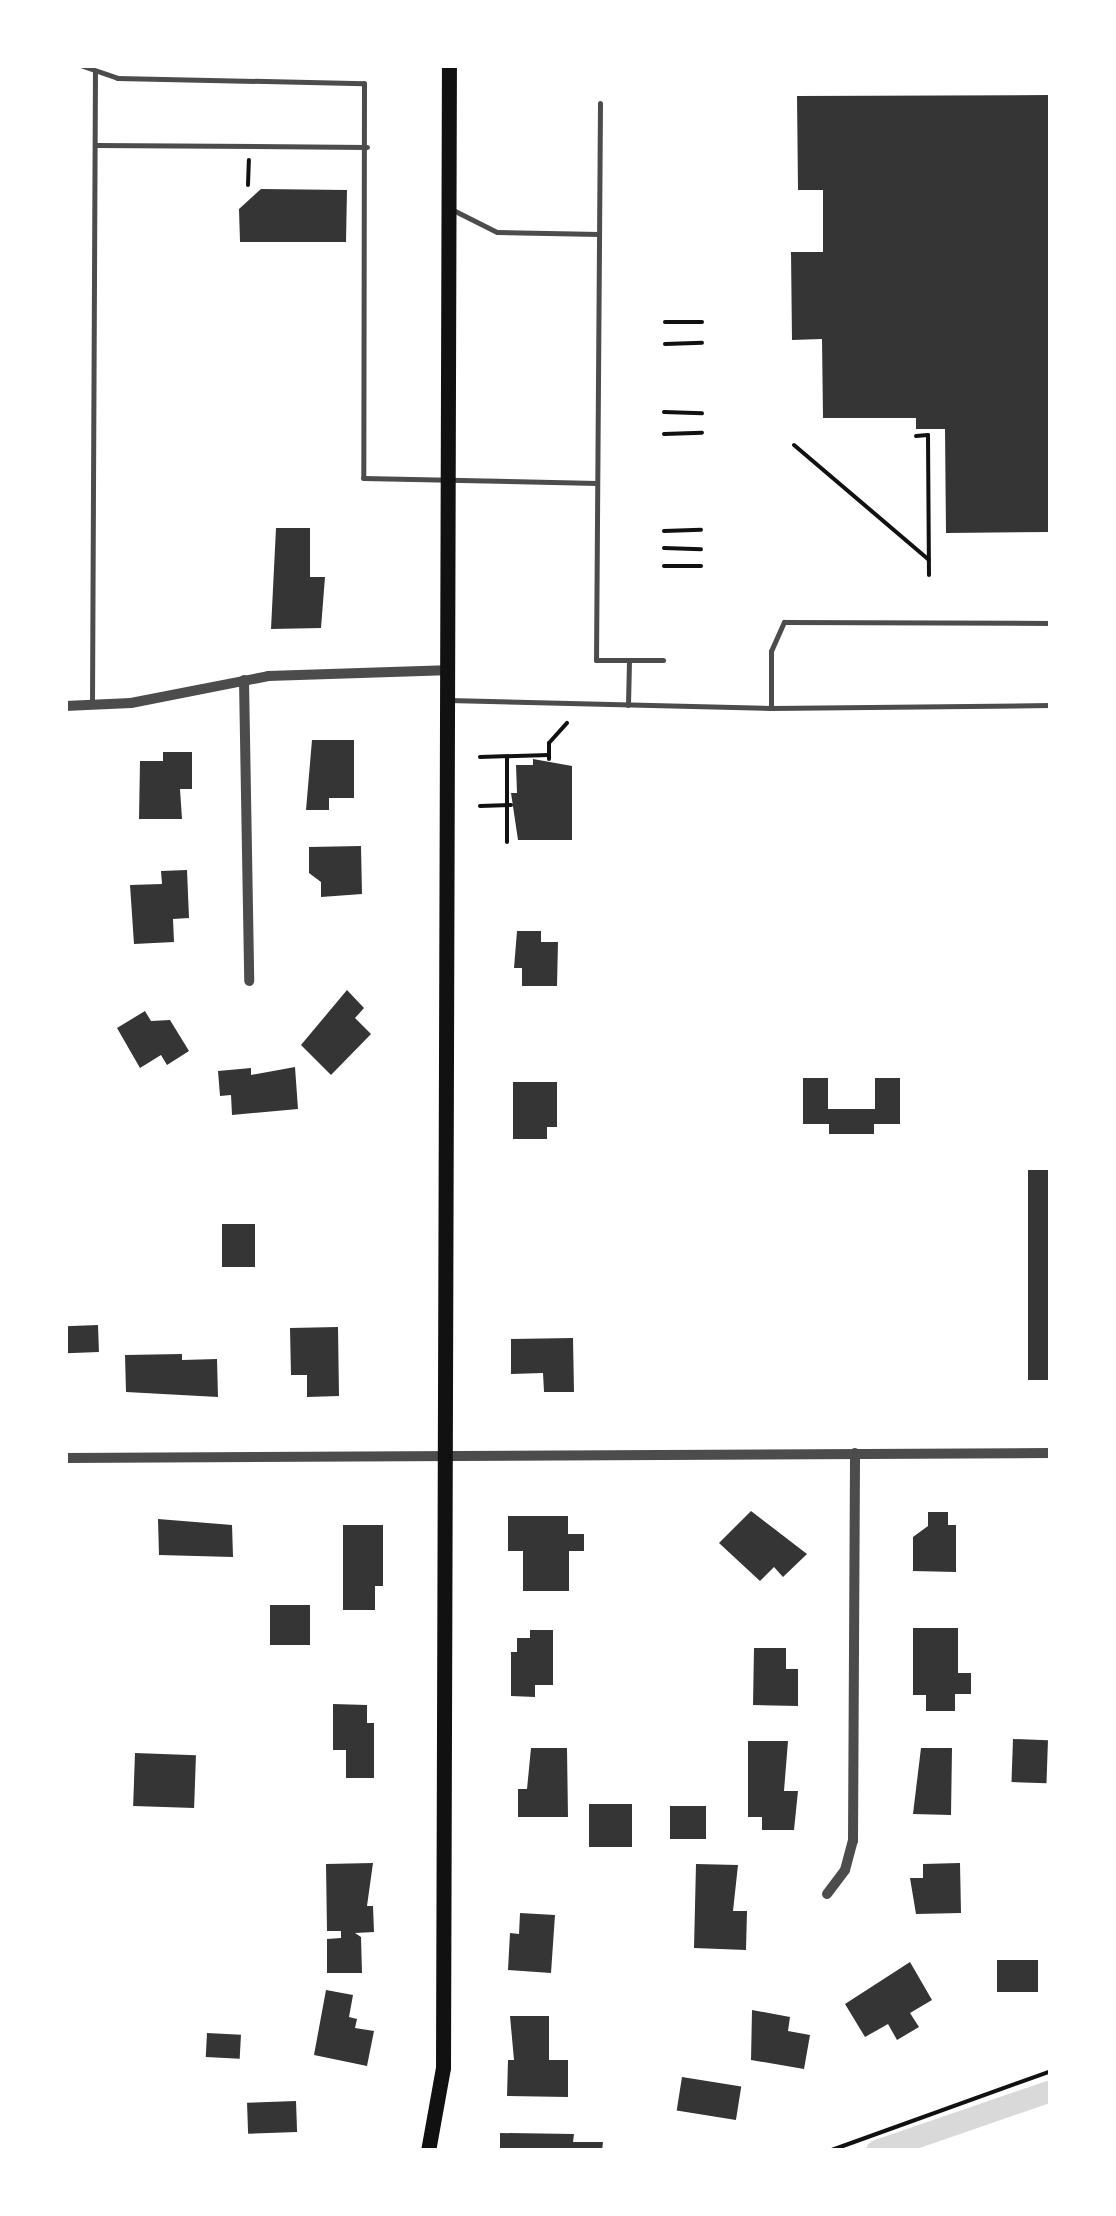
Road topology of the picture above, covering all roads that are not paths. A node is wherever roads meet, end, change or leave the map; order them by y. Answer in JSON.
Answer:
{"nodes":[{"id":1,"x":80,"y":65,"type":"edge"},
{"id":2,"x":448,"y":65,"type":"edge"},
{"id":3,"x":95,"y":72,"type":"junction"},
{"id":4,"x":600,"y":103,"type":"dead end"},
{"id":5,"x":95,"y":145,"type":"junction"},
{"id":6,"x":368,"y":147,"type":"junction"},
{"id":7,"x":448,"y":205,"type":"junction"},
{"id":8,"x":599,"y":234,"type":"junction"},
{"id":9,"x":446,"y":482,"type":"junction"},
{"id":10,"x":596,"y":482,"type":"junction"},
{"id":11,"x":1051,"y":622,"type":"edge"},
{"id":12,"x":629,"y":660,"type":"junction"},
{"id":13,"x":663,"y":660,"type":"dead end"},
{"id":14,"x":445,"y":670,"type":"junction"},
{"id":15,"x":244,"y":680,"type":"junction"},
{"id":16,"x":445,"y":700,"type":"junction"},
{"id":17,"x":628,"y":705,"type":"junction"},
{"id":18,"x":1051,"y":705,"type":"edge"},
{"id":19,"x":65,"y":706,"type":"edge"},
{"id":20,"x":92,"y":706,"type":"junction"},
{"id":21,"x":771,"y":708,"type":"junction"},
{"id":22,"x":249,"y":981,"type":"dead end"},
{"id":23,"x":1051,"y":1453,"type":"edge"},
{"id":24,"x":855,"y":1454,"type":"junction"},
{"id":25,"x":446,"y":1455,"type":"junction"},
{"id":26,"x":65,"y":1458,"type":"edge"},
{"id":27,"x":827,"y":1894,"type":"dead end"},
{"id":28,"x":428,"y":2151,"type":"edge"}],
"edges":[{"from":1,"to":3,"type":"lane"},
{"from":2,"to":7,"type":"main road"},
{"from":3,"to":5,"type":"lane"},
{"from":3,"to":6,"type":"lane"},
{"from":4,"to":8,"type":"lane"},
{"from":5,"to":6,"type":"lane"},
{"from":5,"to":20,"type":"lane"},
{"from":6,"to":9,"type":"lane"},
{"from":7,"to":8,"type":"lane"},
{"from":7,"to":9,"type":"main road"},
{"from":8,"to":10,"type":"lane"},
{"from":9,"to":10,"type":"lane"},
{"from":9,"to":14,"type":"main road"},
{"from":10,"to":12,"type":"lane"},
{"from":11,"to":21,"type":"lane"},
{"from":12,"to":13,"type":"lane"},
{"from":12,"to":17,"type":"lane"},
{"from":14,"to":15,"type":"street"},
{"from":14,"to":16,"type":"main road"},
{"from":15,"to":20,"type":"street"},
{"from":15,"to":22,"type":"street"},
{"from":16,"to":17,"type":"lane"},
{"from":16,"to":25,"type":"main road"},
{"from":17,"to":21,"type":"lane"},
{"from":18,"to":21,"type":"lane"},
{"from":19,"to":20,"type":"street"},
{"from":23,"to":24,"type":"street"},
{"from":24,"to":25,"type":"street"},
{"from":24,"to":27,"type":"street"},
{"from":25,"to":26,"type":"street"},
{"from":25,"to":28,"type":"main road"}]}
